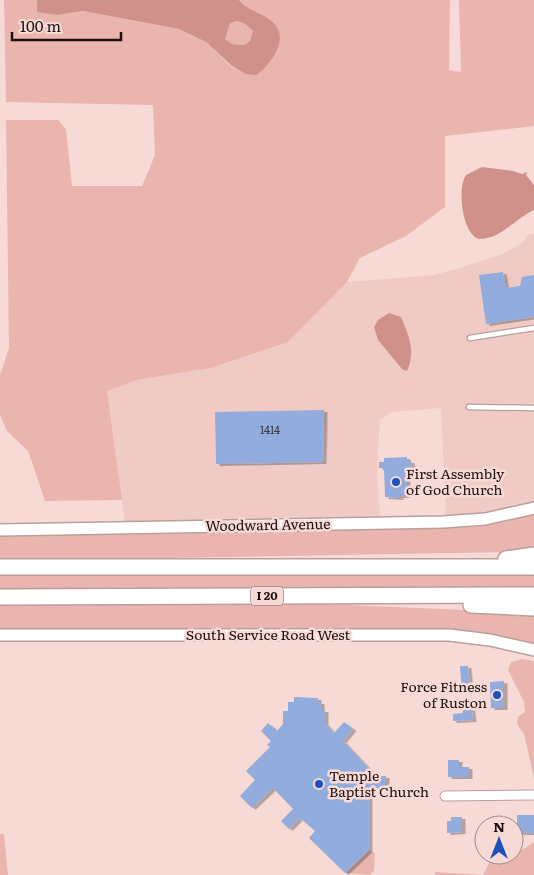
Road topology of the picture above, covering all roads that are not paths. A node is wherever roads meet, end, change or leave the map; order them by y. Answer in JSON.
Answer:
{"nodes":[{"id":1,"x":534,"y":328,"type":"edge"},
{"id":2,"x":470,"y":338,"type":"dead end"},
{"id":3,"x":469,"y":407,"type":"dead end"},
{"id":4,"x":534,"y":408,"type":"edge"},
{"id":5,"x":534,"y":508,"type":"edge"},
{"id":6,"x":0,"y":530,"type":"edge"},
{"id":7,"x":534,"y":555,"type":"edge"},
{"id":8,"x":0,"y":567,"type":"edge"},
{"id":9,"x":453,"y":567,"type":"junction"},
{"id":10,"x":534,"y":567,"type":"edge"},
{"id":11,"x":392,"y":595,"type":"junction"},
{"id":12,"x":534,"y":595,"type":"edge"},
{"id":13,"x":0,"y":597,"type":"edge"},
{"id":14,"x":534,"y":608,"type":"edge"},
{"id":15,"x":0,"y":635,"type":"edge"},
{"id":16,"x":534,"y":650,"type":"edge"},
{"id":17,"x":534,"y":795,"type":"edge"},
{"id":18,"x":445,"y":796,"type":"dead end"}],
"edges":[{"from":1,"to":2,"type":"lane"},
{"from":3,"to":4,"type":"lane"},
{"from":5,"to":6,"type":"main road","name":"Woodward Avenue"},
{"from":7,"to":9,"type":"highway"},
{"from":8,"to":9,"type":"highway","number":"I 20"},
{"from":9,"to":10,"type":"highway","number":"I 20"},
{"from":11,"to":12,"type":"highway","number":"I 20"},
{"from":11,"to":13,"type":"highway","number":"I 20"},
{"from":11,"to":14,"type":"highway"},
{"from":15,"to":16,"type":"main road","name":"South Service Road West"},
{"from":17,"to":18,"type":"street"}]}
